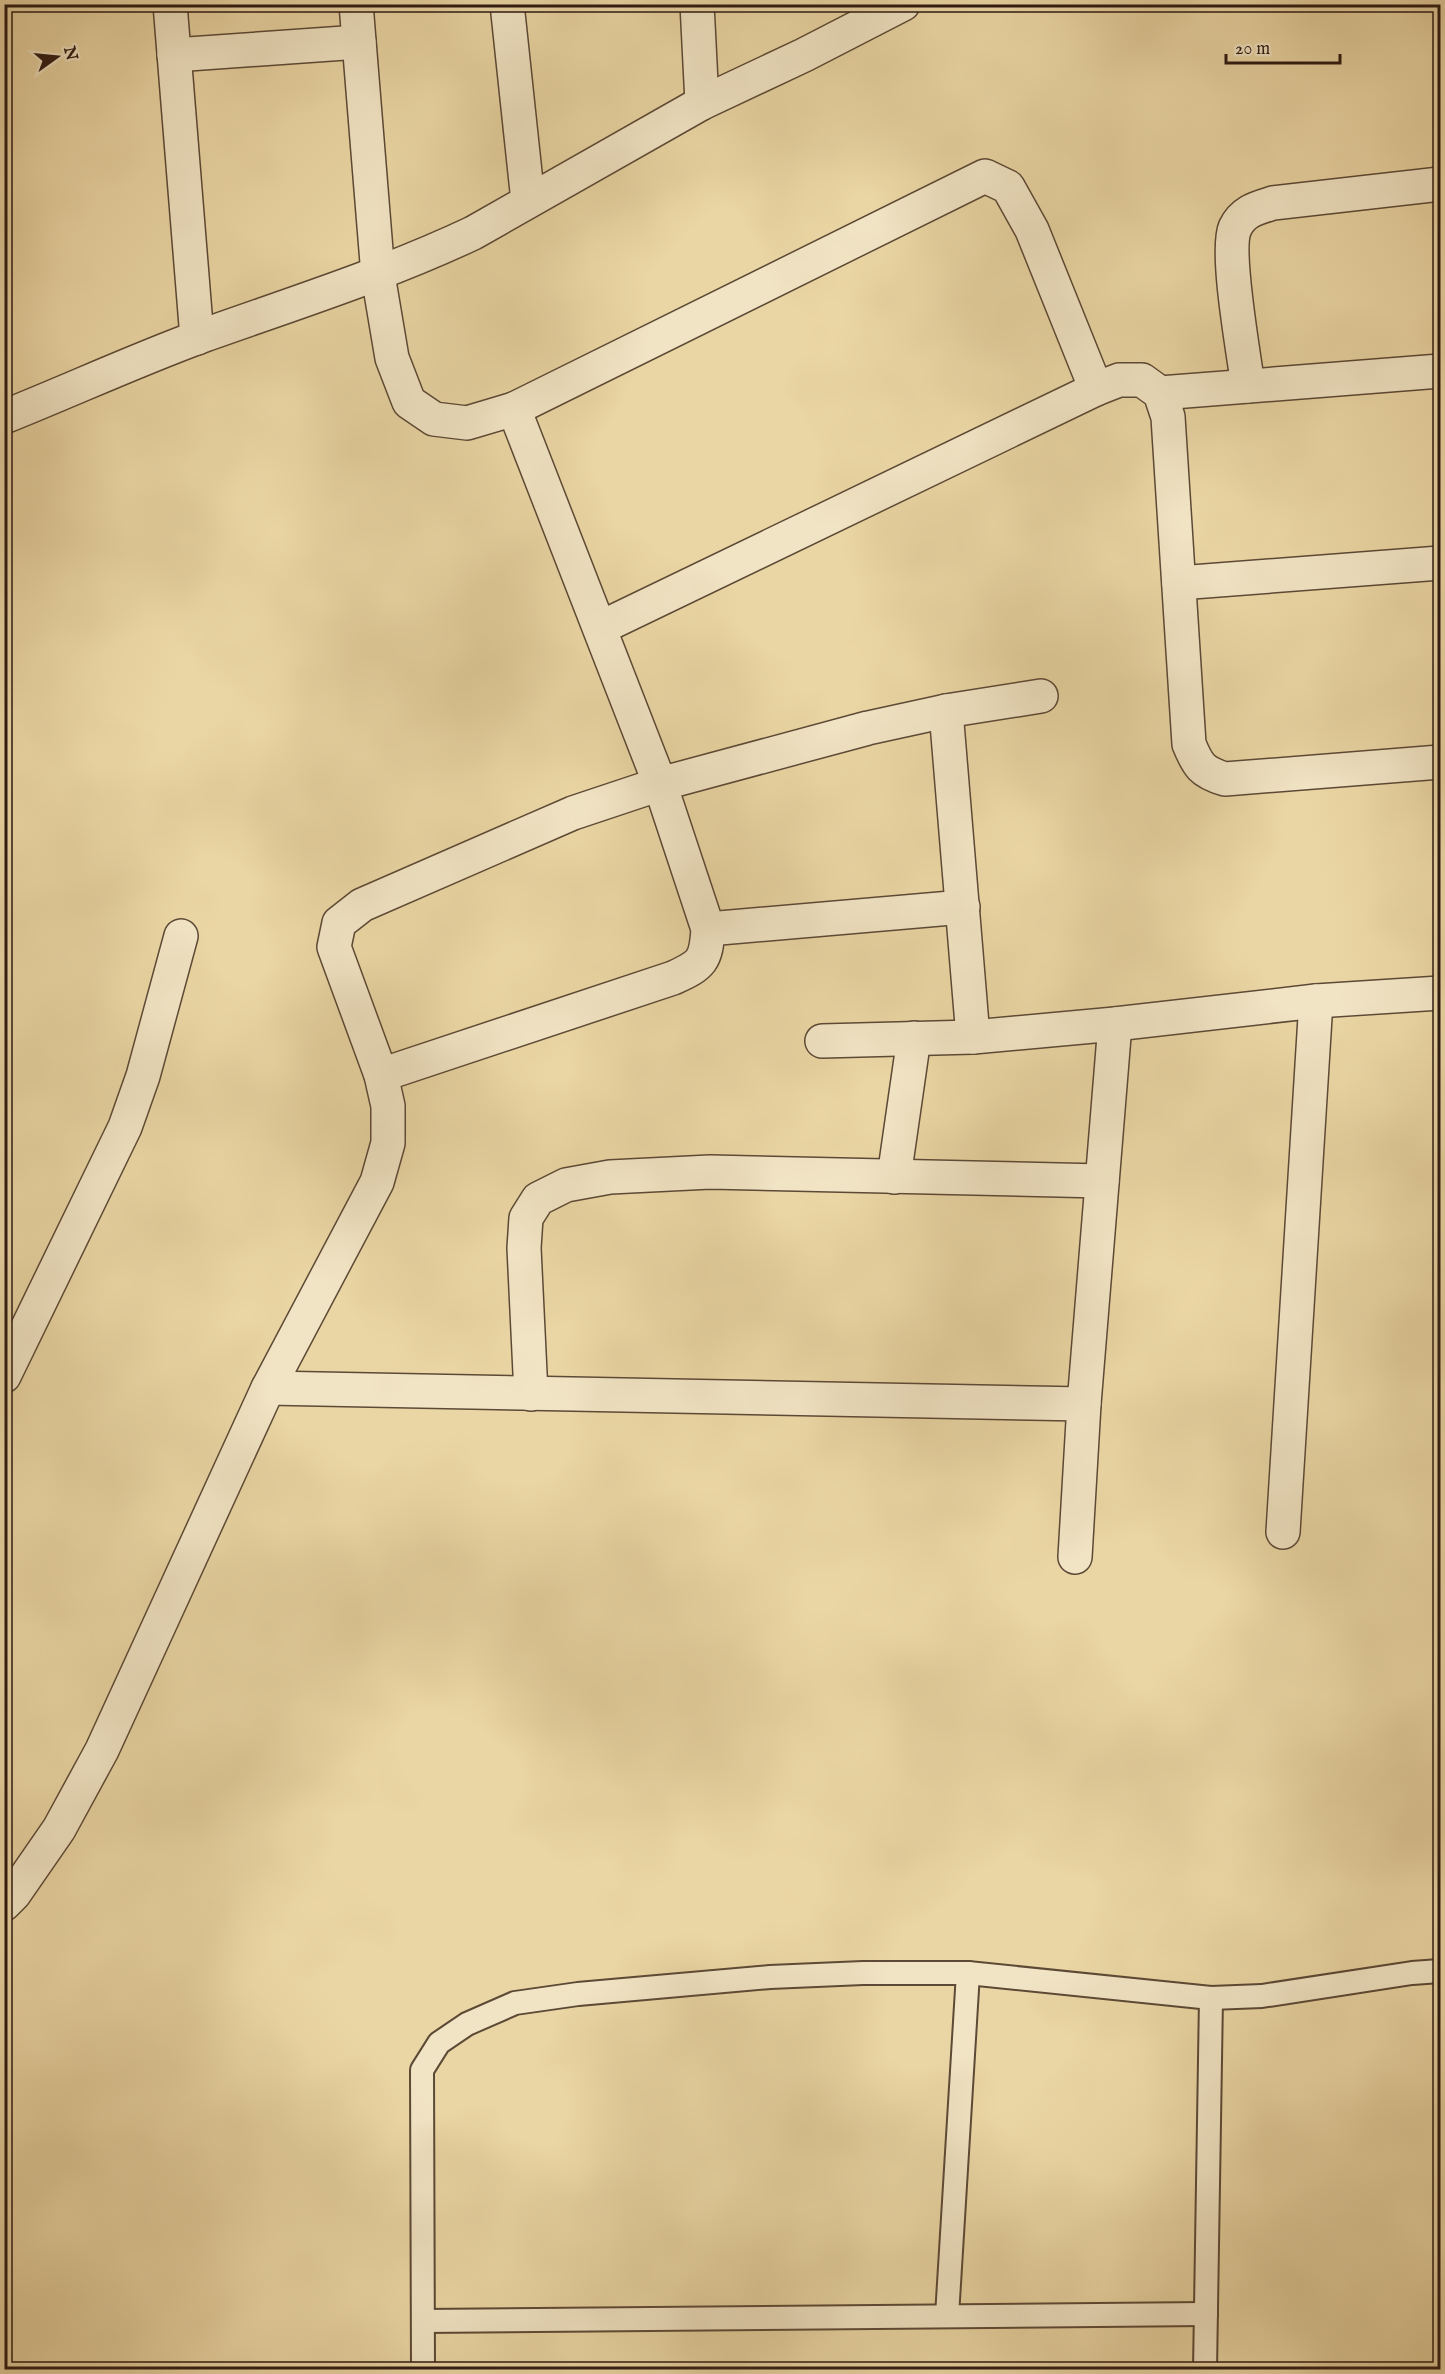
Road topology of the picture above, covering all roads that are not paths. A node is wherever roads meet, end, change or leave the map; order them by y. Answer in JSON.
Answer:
{"nodes":[{"id":1,"x":170,"y":4,"type":"edge"},
{"id":2,"x":356,"y":4,"type":"edge"},
{"id":3,"x":507,"y":4,"type":"edge"},
{"id":4,"x":697,"y":4,"type":"edge"},
{"id":5,"x":903,"y":4,"type":"edge"},
{"id":6,"x":359,"y":42,"type":"junction"},
{"id":7,"x":174,"y":55,"type":"junction"},
{"id":8,"x":702,"y":103,"type":"junction"},
{"id":9,"x":1440,"y":184,"type":"edge"},
{"id":10,"x":528,"y":201,"type":"junction"},
{"id":11,"x":378,"y":275,"type":"junction"},
{"id":12,"x":197,"y":338,"type":"junction"},
{"id":13,"x":1440,"y":371,"type":"edge"},
{"id":14,"x":1248,"y":386,"type":"junction"},
{"id":15,"x":1096,"y":389,"type":"junction"},
{"id":16,"x":1160,"y":393,"type":"junction"},
{"id":17,"x":514,"y":410,"type":"junction"},
{"id":18,"x":4,"y":417,"type":"edge"},
{"id":19,"x":1440,"y":563,"type":"edge"},
{"id":20,"x":1179,"y":583,"type":"junction"},
{"id":21,"x":600,"y":628,"type":"junction"},
{"id":22,"x":1041,"y":696,"type":"dead end"},
{"id":23,"x":946,"y":711,"type":"junction"},
{"id":24,"x":1440,"y":762,"type":"edge"},
{"id":25,"x":660,"y":784,"type":"junction"},
{"id":26,"x":963,"y":907,"type":"junction"},
{"id":27,"x":708,"y":929,"type":"junction"},
{"id":28,"x":181,"y":936,"type":"dead end"},
{"id":29,"x":1440,"y":993,"type":"edge"},
{"id":30,"x":1316,"y":1001,"type":"junction"},
{"id":31,"x":1115,"y":1024,"type":"junction"},
{"id":32,"x":973,"y":1037,"type":"junction"},
{"id":33,"x":914,"y":1038,"type":"junction"},
{"id":34,"x":822,"y":1041,"type":"dead end"},
{"id":35,"x":381,"y":1075,"type":"junction"},
{"id":36,"x":894,"y":1177,"type":"junction"},
{"id":37,"x":1102,"y":1181,"type":"junction"},
{"id":38,"x":4,"y":1376,"type":"edge"},
{"id":39,"x":268,"y":1388,"type":"junction"},
{"id":40,"x":531,"y":1394,"type":"junction"},
{"id":41,"x":1084,"y":1404,"type":"junction"},
{"id":42,"x":1283,"y":1532,"type":"dead end"},
{"id":43,"x":1075,"y":1557,"type":"dead end"},
{"id":44,"x":4,"y":1904,"type":"edge"},
{"id":45,"x":1440,"y":1971,"type":"edge"},
{"id":46,"x":968,"y":1973,"type":"junction"},
{"id":47,"x":1211,"y":1998,"type":"junction"},
{"id":48,"x":1206,"y":2314,"type":"junction"},
{"id":49,"x":947,"y":2316,"type":"junction"},
{"id":50,"x":423,"y":2321,"type":"junction"},
{"id":51,"x":423,"y":2370,"type":"edge"},
{"id":52,"x":1205,"y":2370,"type":"edge"}],
"edges":[{"from":1,"to":7,"type":"street"},
{"from":2,"to":6,"type":"street"},
{"from":3,"to":10,"type":"street"},
{"from":4,"to":8,"type":"street"},
{"from":5,"to":8,"type":"street"},
{"from":6,"to":7,"type":"street"},
{"from":6,"to":11,"type":"street"},
{"from":7,"to":12,"type":"street"},
{"from":8,"to":10,"type":"street"},
{"from":9,"to":14,"type":"street"},
{"from":10,"to":11,"type":"street"},
{"from":11,"to":12,"type":"street"},
{"from":11,"to":17,"type":"street"},
{"from":12,"to":18,"type":"street"},
{"from":13,"to":14,"type":"street"},
{"from":14,"to":16,"type":"street"},
{"from":15,"to":16,"type":"street"},
{"from":15,"to":17,"type":"street"},
{"from":15,"to":21,"type":"street"},
{"from":16,"to":20,"type":"street"},
{"from":17,"to":21,"type":"street"},
{"from":19,"to":20,"type":"street"},
{"from":20,"to":24,"type":"street"},
{"from":21,"to":25,"type":"street"},
{"from":22,"to":23,"type":"street"},
{"from":23,"to":25,"type":"street"},
{"from":23,"to":26,"type":"street"},
{"from":25,"to":27,"type":"street"},
{"from":25,"to":35,"type":"street"},
{"from":26,"to":27,"type":"street"},
{"from":26,"to":32,"type":"street"},
{"from":27,"to":35,"type":"street"},
{"from":28,"to":38,"type":"street"},
{"from":29,"to":30,"type":"street"},
{"from":30,"to":31,"type":"street"},
{"from":30,"to":42,"type":"street"},
{"from":31,"to":32,"type":"street"},
{"from":31,"to":37,"type":"street"},
{"from":32,"to":33,"type":"street"},
{"from":33,"to":34,"type":"street"},
{"from":33,"to":36,"type":"street"},
{"from":35,"to":39,"type":"street"},
{"from":36,"to":37,"type":"street"},
{"from":36,"to":40,"type":"street"},
{"from":37,"to":41,"type":"street"},
{"from":39,"to":40,"type":"street"},
{"from":39,"to":44,"type":"street"},
{"from":40,"to":41,"type":"street"},
{"from":41,"to":43,"type":"street"},
{"from":45,"to":47,"type":"lane"},
{"from":46,"to":47,"type":"lane"},
{"from":46,"to":49,"type":"lane"},
{"from":46,"to":50,"type":"lane"},
{"from":47,"to":48,"type":"lane"},
{"from":48,"to":49,"type":"lane"},
{"from":48,"to":52,"type":"lane"},
{"from":49,"to":50,"type":"lane"},
{"from":50,"to":51,"type":"lane"}]}
